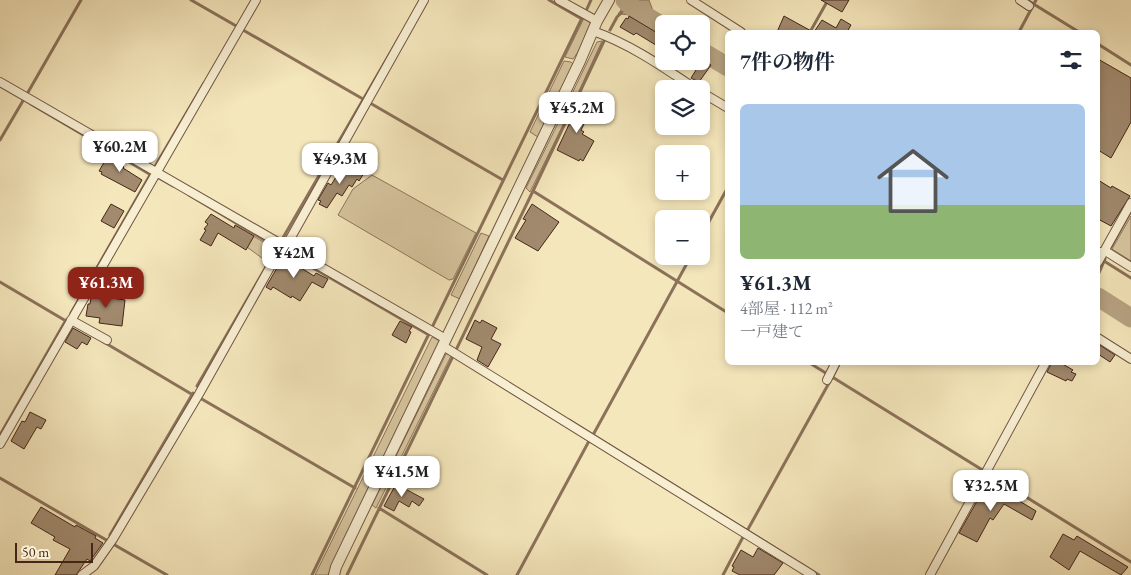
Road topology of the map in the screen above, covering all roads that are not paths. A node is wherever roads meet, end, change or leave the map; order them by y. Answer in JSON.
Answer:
{"nodes":[{"id":1,"x":256,"y":0,"type":"edge"},
{"id":2,"x":424,"y":0,"type":"edge"},
{"id":3,"x":558,"y":0,"type":"edge"},
{"id":4,"x":609,"y":0,"type":"edge"},
{"id":5,"x":691,"y":0,"type":"edge"},
{"id":6,"x":1020,"y":0,"type":"edge"},
{"id":7,"x":1030,"y":6,"type":"dead end"},
{"id":8,"x":594,"y":26,"type":"junction"},
{"id":9,"x":738,"y":30,"type":"edge"},
{"id":10,"x":682,"y":80,"type":"edge"},
{"id":11,"x":0,"y":82,"type":"edge"},
{"id":12,"x":710,"y":97,"type":"edge"},
{"id":13,"x":725,"y":106,"type":"edge"},
{"id":14,"x":156,"y":173,"type":"junction"},
{"id":15,"x":1131,"y":203,"type":"edge"},
{"id":16,"x":281,"y":247,"type":"junction"},
{"id":17,"x":1100,"y":252,"type":"edge"},
{"id":18,"x":1131,"y":267,"type":"edge"},
{"id":19,"x":71,"y":320,"type":"junction"},
{"id":20,"x":1100,"y":339,"type":"edge"},
{"id":21,"x":107,"y":340,"type":"dead end"},
{"id":22,"x":450,"y":348,"type":"junction"},
{"id":23,"x":1131,"y":359,"type":"edge"},
{"id":24,"x":834,"y":365,"type":"edge"},
{"id":25,"x":1044,"y":365,"type":"edge"},
{"id":26,"x":828,"y":377,"type":"dead end"},
{"id":27,"x":0,"y":444,"type":"edge"},
{"id":28,"x":82,"y":575,"type":"edge"},
{"id":29,"x":334,"y":575,"type":"edge"},
{"id":30,"x":812,"y":575,"type":"edge"},
{"id":31,"x":930,"y":575,"type":"edge"}],
"edges":[{"from":1,"to":14,"type":"street"},
{"from":2,"to":16,"type":"street"},
{"from":3,"to":8,"type":"street"},
{"from":4,"to":8,"type":"street"},
{"from":5,"to":9,"type":"street"},
{"from":6,"to":7,"type":"street"},
{"from":8,"to":10,"type":"street"},
{"from":8,"to":22,"type":"street"},
{"from":11,"to":14,"type":"street"},
{"from":12,"to":13,"type":"street"},
{"from":14,"to":16,"type":"street"},
{"from":14,"to":19,"type":"street"},
{"from":15,"to":17,"type":"street"},
{"from":16,"to":22,"type":"street"},
{"from":16,"to":28,"type":"street"},
{"from":17,"to":18,"type":"street"},
{"from":19,"to":21,"type":"street"},
{"from":19,"to":27,"type":"street"},
{"from":20,"to":23,"type":"street"},
{"from":22,"to":29,"type":"street"},
{"from":22,"to":30,"type":"street"},
{"from":24,"to":26,"type":"street"},
{"from":25,"to":31,"type":"street"}]}
